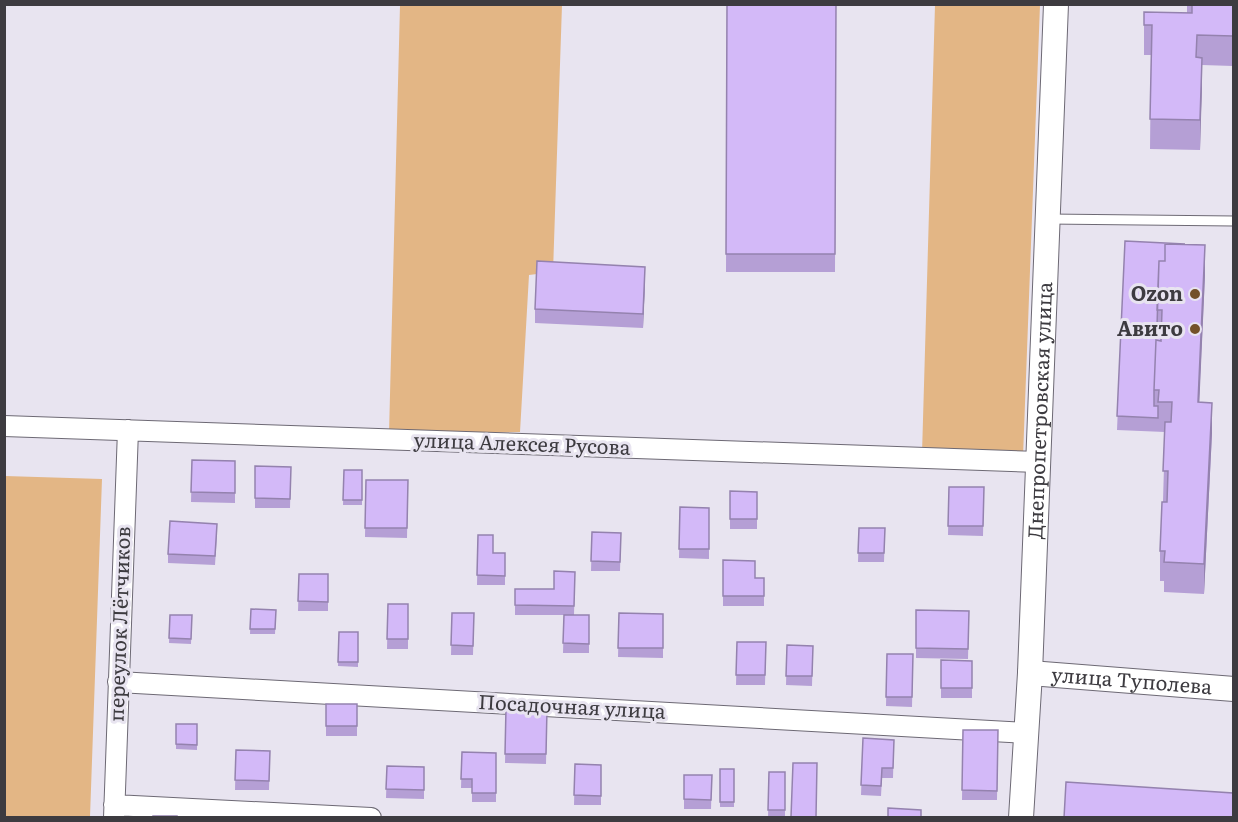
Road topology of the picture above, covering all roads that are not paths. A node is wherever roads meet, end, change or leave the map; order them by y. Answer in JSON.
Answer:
{"nodes":[{"id":1,"x":1056,"y":4,"type":"edge"},
{"id":2,"x":1048,"y":219,"type":"junction"},
{"id":3,"x":1233,"y":221,"type":"edge"},
{"id":4,"x":4,"y":426,"type":"edge"},
{"id":5,"x":128,"y":430,"type":"junction"},
{"id":6,"x":1039,"y":462,"type":"junction"},
{"id":7,"x":1030,"y":673,"type":"junction"},
{"id":8,"x":118,"y":682,"type":"junction"},
{"id":9,"x":1233,"y":689,"type":"edge"},
{"id":10,"x":1026,"y":733,"type":"junction"},
{"id":11,"x":114,"y":811,"type":"edge"},
{"id":12,"x":371,"y":818,"type":"edge"},
{"id":13,"x":1021,"y":818,"type":"edge"}],
"edges":[{"from":1,"to":2,"type":"street","name":"Днепропетровская улица"},
{"from":2,"to":3,"type":"lane"},
{"from":2,"to":6,"type":"street","name":"Днепропетровская улица"},
{"from":4,"to":5,"type":"street","name":"улица Алексея Русова"},
{"from":5,"to":6,"type":"street","name":"улица Алексея Русова"},
{"from":5,"to":8,"type":"street","name":"переулок Лётчиков"},
{"from":6,"to":7,"type":"street","name":"Днепропетровская улица"},
{"from":7,"to":9,"type":"street","name":"улица Туполева"},
{"from":7,"to":10,"type":"street","name":"Днепропетровская улица"},
{"from":8,"to":10,"type":"street","name":"Посадочная улица"},
{"from":8,"to":11,"type":"street","name":"переулок Лётчиков"},
{"from":10,"to":13,"type":"street","name":"Днепропетровская улица"},
{"from":11,"to":12,"type":"street"}]}
